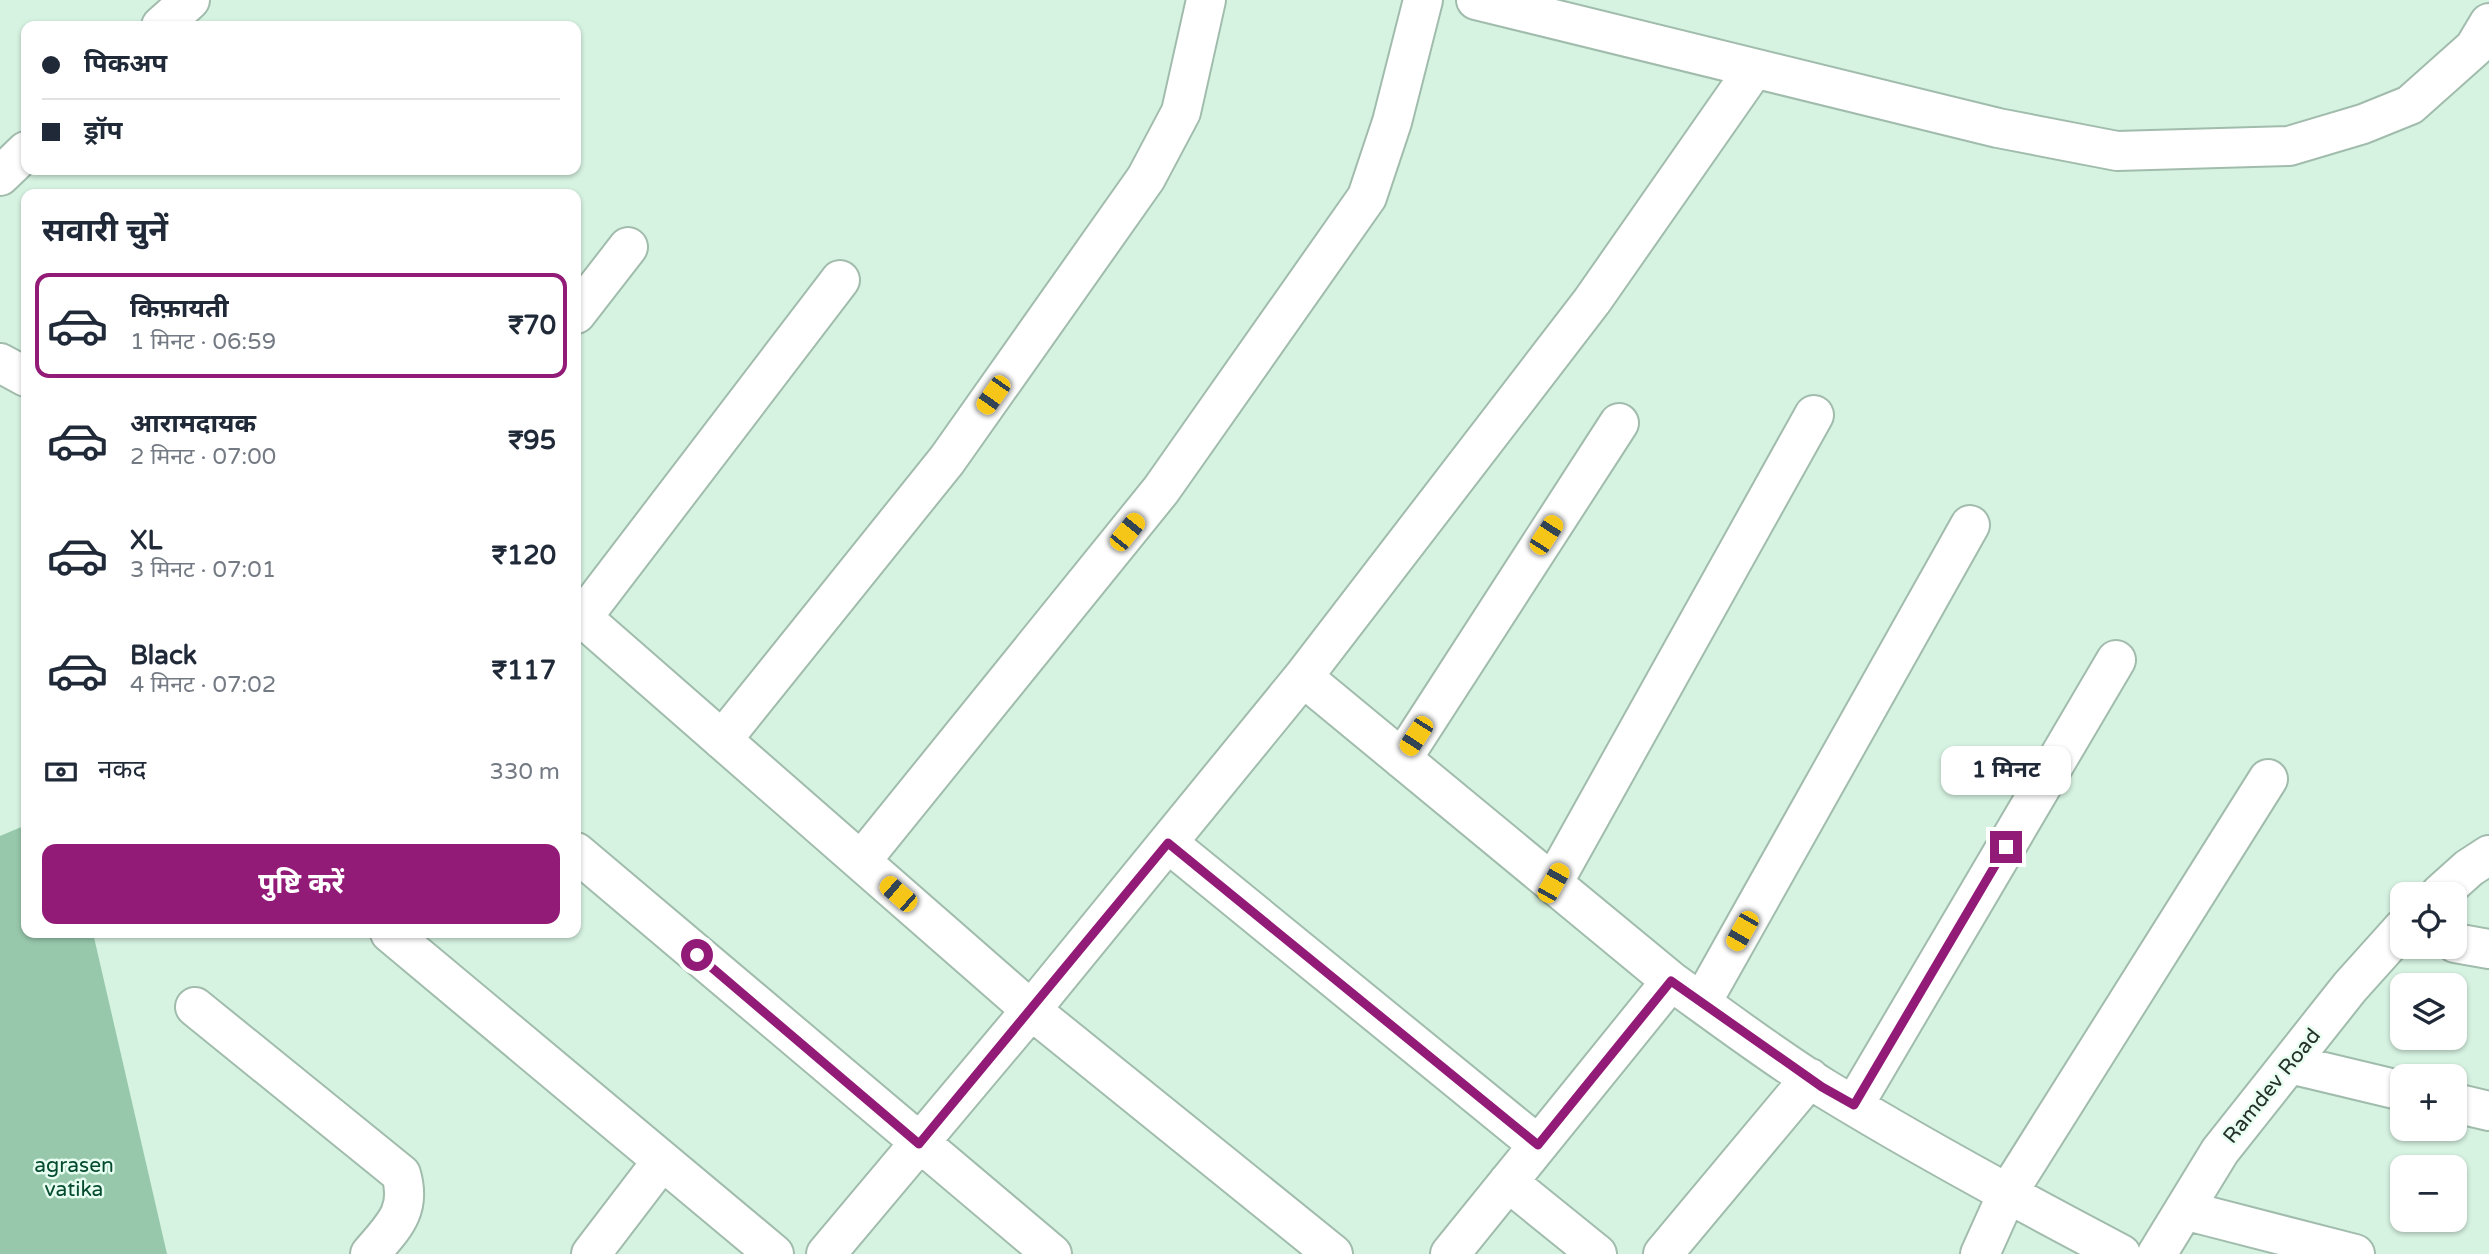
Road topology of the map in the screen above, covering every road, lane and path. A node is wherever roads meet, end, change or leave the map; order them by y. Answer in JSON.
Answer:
{"nodes":[{"id":1,"x":190,"y":0,"type":"edge"},
{"id":2,"x":1206,"y":0,"type":"edge"},
{"id":3,"x":1423,"y":0,"type":"edge"},
{"id":4,"x":1476,"y":0,"type":"edge"},
{"id":5,"x":167,"y":21,"type":"edge"},
{"id":6,"x":2489,"y":23,"type":"edge"},
{"id":7,"x":1754,"y":69,"type":"junction"},
{"id":8,"x":21,"y":156,"type":"edge"},
{"id":9,"x":0,"y":176,"type":"edge"},
{"id":10,"x":628,"y":247,"type":"dead end"},
{"id":11,"x":840,"y":280,"type":"dead end"},
{"id":12,"x":581,"y":308,"type":"edge"},
{"id":13,"x":0,"y":363,"type":"edge"},
{"id":14,"x":21,"y":374,"type":"edge"},
{"id":15,"x":1814,"y":415,"type":"dead end"},
{"id":16,"x":1619,"y":423,"type":"dead end"},
{"id":17,"x":1970,"y":525,"type":"dead end"},
{"id":18,"x":581,"y":612,"type":"edge"},
{"id":19,"x":581,"y":617,"type":"edge"},
{"id":20,"x":2116,"y":660,"type":"dead end"},
{"id":21,"x":1303,"y":677,"type":"junction"},
{"id":22,"x":722,"y":740,"type":"junction"},
{"id":23,"x":1402,"y":759,"type":"junction"},
{"id":24,"x":2267,"y":779,"type":"dead end"},
{"id":25,"x":1168,"y":843,"type":"junction"},
{"id":26,"x":2489,"y":855,"type":"edge"},
{"id":27,"x":581,"y":856,"type":"edge"},
{"id":28,"x":861,"y":861,"type":"junction"},
{"id":29,"x":2453,"y":882,"type":"edge"},
{"id":30,"x":1553,"y":883,"type":"junction"},
{"id":31,"x":396,"y":938,"type":"edge"},
{"id":32,"x":2390,"y":943,"type":"edge"},
{"id":33,"x":2467,"y":945,"type":"edge"},
{"id":34,"x":2489,"y":949,"type":"edge"},
{"id":35,"x":1686,"y":991,"type":"junction"},
{"id":36,"x":195,"y":1007,"type":"dead end"},
{"id":37,"x":1031,"y":1010,"type":"junction"},
{"id":38,"x":2290,"y":1064,"type":"junction"},
{"id":39,"x":1810,"y":1078,"type":"junction"},
{"id":40,"x":2390,"y":1088,"type":"edge"},
{"id":41,"x":1854,"y":1105,"type":"junction"},
{"id":42,"x":2467,"y":1106,"type":"edge"},
{"id":43,"x":2489,"y":1111,"type":"edge"},
{"id":44,"x":919,"y":1144,"type":"junction"},
{"id":45,"x":1538,"y":1145,"type":"junction"},
{"id":46,"x":663,"y":1161,"type":"junction"},
{"id":47,"x":1508,"y":1182,"type":"junction"},
{"id":48,"x":2007,"y":1194,"type":"junction"},
{"id":49,"x":2184,"y":1210,"type":"junction"},
{"id":50,"x":392,"y":1246,"type":"edge"},
{"id":51,"x":590,"y":1254,"type":"edge"},
{"id":52,"x":774,"y":1254,"type":"edge"},
{"id":53,"x":826,"y":1254,"type":"edge"},
{"id":54,"x":1052,"y":1254,"type":"edge"},
{"id":55,"x":1332,"y":1254,"type":"edge"},
{"id":56,"x":1450,"y":1254,"type":"edge"},
{"id":57,"x":1597,"y":1254,"type":"edge"},
{"id":58,"x":1663,"y":1254,"type":"edge"},
{"id":59,"x":1980,"y":1254,"type":"edge"},
{"id":60,"x":2121,"y":1254,"type":"edge"},
{"id":61,"x":2157,"y":1254,"type":"edge"},
{"id":62,"x":2355,"y":1254,"type":"edge"}],
"edges":[{"from":1,"to":5,"type":"street"},
{"from":2,"to":22,"type":"street"},
{"from":3,"to":28,"type":"street"},
{"from":4,"to":7,"type":"street"},
{"from":6,"to":7,"type":"street"},
{"from":7,"to":21,"type":"street"},
{"from":8,"to":9,"type":"street"},
{"from":10,"to":12,"type":"street"},
{"from":11,"to":18,"type":"street"},
{"from":13,"to":14,"type":"street"},
{"from":15,"to":30,"type":"street"},
{"from":16,"to":23,"type":"street"},
{"from":17,"to":35,"type":"street"},
{"from":19,"to":22,"type":"street"},
{"from":20,"to":41,"type":"street"},
{"from":21,"to":23,"type":"street"},
{"from":21,"to":25,"type":"street"},
{"from":22,"to":28,"type":"street"},
{"from":23,"to":30,"type":"street"},
{"from":24,"to":48,"type":"street"},
{"from":25,"to":37,"type":"street"},
{"from":25,"to":45,"type":"street"},
{"from":26,"to":29,"type":"street"},
{"from":27,"to":44,"type":"street"},
{"from":28,"to":37,"type":"street"},
{"from":30,"to":35,"type":"street"},
{"from":31,"to":46,"type":"street"},
{"from":32,"to":38,"type":"street","name":"Ramdev Road"},
{"from":33,"to":34,"type":"street"},
{"from":35,"to":39,"type":"street"},
{"from":35,"to":45,"type":"street"},
{"from":36,"to":50,"type":"street"},
{"from":37,"to":44,"type":"street"},
{"from":37,"to":55,"type":"street"},
{"from":38,"to":40,"type":"street"},
{"from":38,"to":49,"type":"street","name":"Ramdev Road"},
{"from":39,"to":41,"type":"street"},
{"from":39,"to":58,"type":"street"},
{"from":41,"to":48,"type":"street"},
{"from":42,"to":43,"type":"street"},
{"from":44,"to":53,"type":"street"},
{"from":44,"to":54,"type":"street"},
{"from":45,"to":47,"type":"street"},
{"from":46,"to":51,"type":"street"},
{"from":46,"to":52,"type":"street"},
{"from":47,"to":56,"type":"street"},
{"from":47,"to":57,"type":"street"},
{"from":48,"to":59,"type":"street"},
{"from":48,"to":60,"type":"street"},
{"from":49,"to":61,"type":"street","name":"Ramdev Road"},
{"from":49,"to":62,"type":"street"}]}
